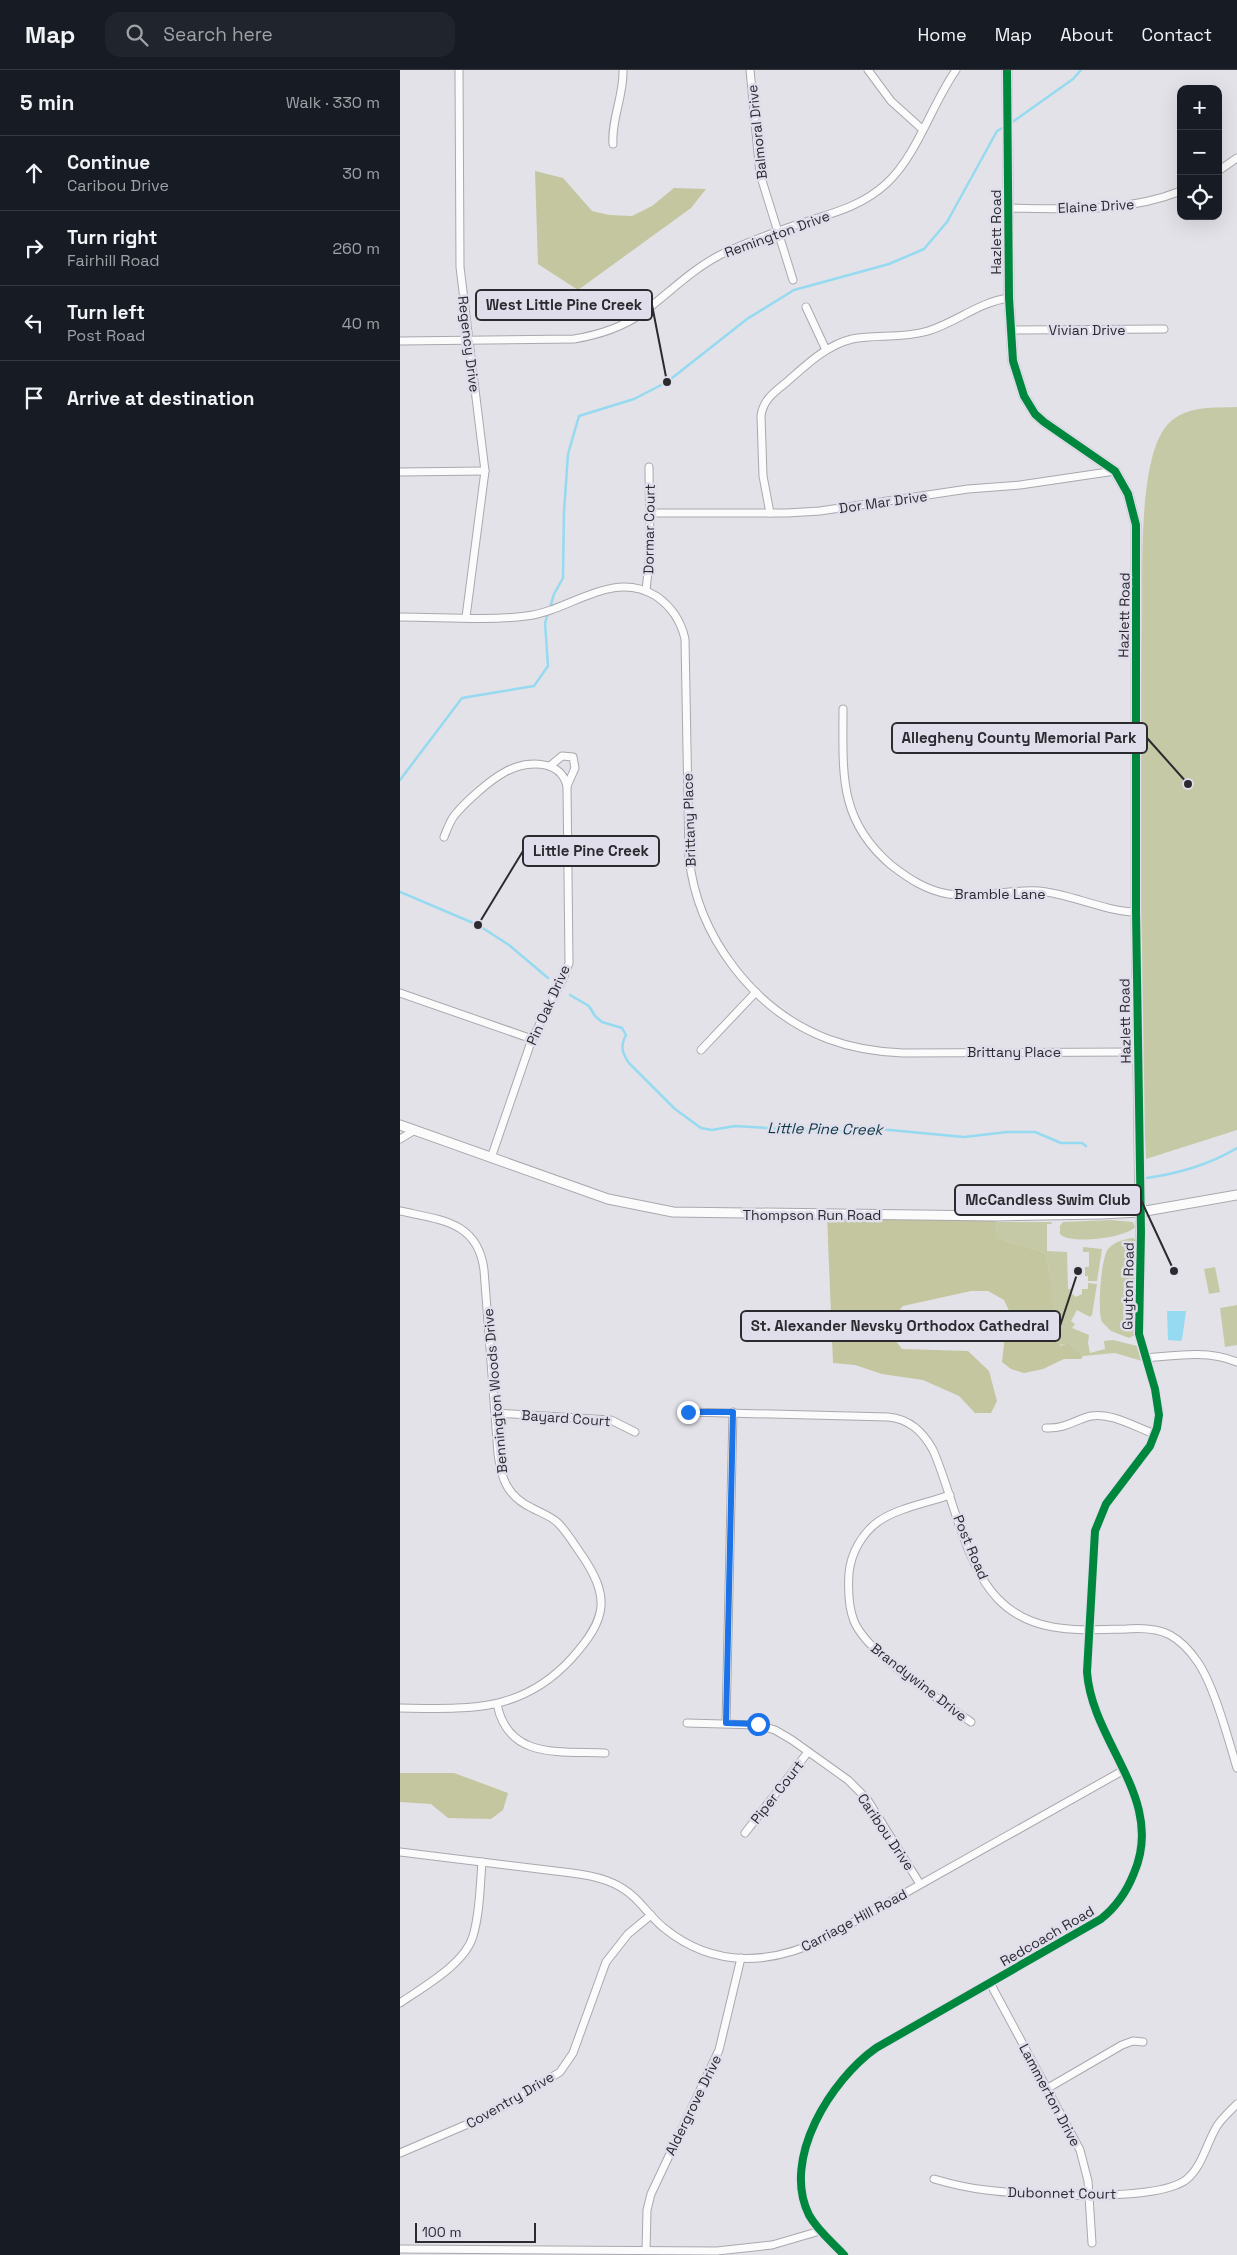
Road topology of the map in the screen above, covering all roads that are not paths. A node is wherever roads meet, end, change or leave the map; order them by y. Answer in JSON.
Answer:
{"nodes":[{"id":1,"x":459,"y":70,"type":"edge"},
{"id":2,"x":623,"y":70,"type":"edge"},
{"id":3,"x":750,"y":70,"type":"edge"},
{"id":4,"x":868,"y":70,"type":"edge"},
{"id":5,"x":956,"y":70,"type":"edge"},
{"id":6,"x":1007,"y":70,"type":"edge"},
{"id":7,"x":922,"y":129,"type":"junction"},
{"id":8,"x":613,"y":144,"type":"dead end"},
{"id":9,"x":1237,"y":158,"type":"edge"},
{"id":10,"x":1222,"y":168,"type":"edge"},
{"id":11,"x":1177,"y":192,"type":"edge"},
{"id":12,"x":1008,"y":208,"type":"junction"},
{"id":13,"x":777,"y":232,"type":"junction"},
{"id":14,"x":793,"y":280,"type":"dead end"},
{"id":15,"x":1009,"y":298,"type":"junction"},
{"id":16,"x":806,"y":308,"type":"dead end"},
{"id":17,"x":1164,"y":329,"type":"dead end"},
{"id":18,"x":1011,"y":330,"type":"junction"},
{"id":19,"x":469,"y":340,"type":"junction"},
{"id":20,"x":400,"y":341,"type":"edge"},
{"id":21,"x":826,"y":350,"type":"junction"},
{"id":22,"x":649,"y":467,"type":"dead end"},
{"id":23,"x":485,"y":471,"type":"junction"},
{"id":24,"x":1115,"y":471,"type":"junction"},
{"id":25,"x":400,"y":472,"type":"edge"},
{"id":26,"x":651,"y":513,"type":"junction"},
{"id":27,"x":770,"y":513,"type":"junction"},
{"id":28,"x":646,"y":591,"type":"junction"},
{"id":29,"x":400,"y":617,"type":"edge"},
{"id":30,"x":466,"y":617,"type":"junction"},
{"id":31,"x":843,"y":709,"type":"dead end"},
{"id":32,"x":550,"y":766,"type":"junction"},
{"id":33,"x":567,"y":786,"type":"junction"},
{"id":34,"x":444,"y":837,"type":"dead end"},
{"id":35,"x":1136,"y":912,"type":"junction"},
{"id":36,"x":756,"y":992,"type":"junction"},
{"id":37,"x":400,"y":993,"type":"edge"},
{"id":38,"x":532,"y":1039,"type":"junction"},
{"id":39,"x":701,"y":1050,"type":"dead end"},
{"id":40,"x":1138,"y":1052,"type":"junction"},
{"id":41,"x":400,"y":1125,"type":"edge"},
{"id":42,"x":415,"y":1130,"type":"junction"},
{"id":43,"x":400,"y":1139,"type":"edge"},
{"id":44,"x":491,"y":1158,"type":"junction"},
{"id":45,"x":1237,"y":1195,"type":"edge"},
{"id":46,"x":400,"y":1211,"type":"edge"},
{"id":47,"x":1140,"y":1212,"type":"junction"},
{"id":48,"x":1147,"y":1358,"type":"junction"},
{"id":49,"x":1237,"y":1362,"type":"edge"},
{"id":50,"x":688,"y":1412,"type":"dead end"},
{"id":51,"x":733,"y":1412,"type":"junction"},
{"id":52,"x":496,"y":1414,"type":"junction"},
{"id":53,"x":1046,"y":1428,"type":"dead end"},
{"id":54,"x":635,"y":1432,"type":"dead end"},
{"id":55,"x":1155,"y":1434,"type":"junction"},
{"id":56,"x":950,"y":1495,"type":"junction"},
{"id":57,"x":1088,"y":1630,"type":"junction"},
{"id":58,"x":497,"y":1704,"type":"junction"},
{"id":59,"x":400,"y":1708,"type":"edge"},
{"id":60,"x":971,"y":1722,"type":"dead end"},
{"id":61,"x":687,"y":1723,"type":"dead end"},
{"id":62,"x":726,"y":1723,"type":"junction"},
{"id":63,"x":808,"y":1752,"type":"junction"},
{"id":64,"x":605,"y":1753,"type":"dead end"},
{"id":65,"x":1237,"y":1768,"type":"edge"},
{"id":66,"x":1124,"y":1770,"type":"junction"},
{"id":67,"x":745,"y":1833,"type":"dead end"},
{"id":68,"x":400,"y":1852,"type":"edge"},
{"id":69,"x":482,"y":1862,"type":"junction"},
{"id":70,"x":920,"y":1884,"type":"junction"},
{"id":71,"x":651,"y":1915,"type":"junction"},
{"id":72,"x":741,"y":1958,"type":"junction"},
{"id":73,"x":990,"y":1983,"type":"junction"},
{"id":74,"x":400,"y":2004,"type":"edge"},
{"id":75,"x":1143,"y":2042,"type":"dead end"},
{"id":76,"x":1048,"y":2088,"type":"junction"},
{"id":77,"x":1237,"y":2104,"type":"edge"},
{"id":78,"x":400,"y":2153,"type":"edge"},
{"id":79,"x":934,"y":2179,"type":"dead end"},
{"id":80,"x":1089,"y":2196,"type":"junction"},
{"id":81,"x":820,"y":2231,"type":"junction"},
{"id":82,"x":1092,"y":2243,"type":"dead end"},
{"id":83,"x":400,"y":2249,"type":"edge"},
{"id":84,"x":646,"y":2250,"type":"junction"},
{"id":85,"x":844,"y":2255,"type":"edge"}],
"edges":[{"from":1,"to":19,"type":"street","name":"Regency Drive"},
{"from":2,"to":8,"type":"street"},
{"from":3,"to":13,"type":"street","name":"Balmoral Drive"},
{"from":4,"to":7,"type":"street"},
{"from":5,"to":7,"type":"street","name":"Remington Drive"},
{"from":6,"to":12,"type":"street","name":"Hazlett Road"},
{"from":7,"to":13,"type":"street","name":"Remington Drive"},
{"from":9,"to":10,"type":"street"},
{"from":11,"to":12,"type":"street","name":"Elaine Drive"},
{"from":12,"to":15,"type":"street","name":"Hazlett Road"},
{"from":13,"to":14,"type":"street","name":"Balmoral Drive"},
{"from":13,"to":19,"type":"street","name":"Remington Drive"},
{"from":15,"to":18,"type":"street","name":"Hazlett Road"},
{"from":15,"to":21,"type":"street"},
{"from":16,"to":21,"type":"street"},
{"from":17,"to":18,"type":"street","name":"Vivian Drive"},
{"from":18,"to":24,"type":"street","name":"Hazlett Road"},
{"from":19,"to":20,"type":"street","name":"Remington Drive"},
{"from":19,"to":23,"type":"street","name":"Regency Drive"},
{"from":21,"to":27,"type":"street"},
{"from":22,"to":26,"type":"street","name":"Dormar Court"},
{"from":23,"to":25,"type":"street"},
{"from":23,"to":30,"type":"street","name":"Regency Drive"},
{"from":24,"to":27,"type":"street","name":"Dor Mar Drive"},
{"from":24,"to":35,"type":"street","name":"Hazlett Road"},
{"from":26,"to":27,"type":"street","name":"Dor Mar Drive"},
{"from":26,"to":28,"type":"street","name":"Dormar Court"},
{"from":28,"to":30,"type":"street","name":"Brittany Place"},
{"from":28,"to":36,"type":"street","name":"Brittany Place"},
{"from":29,"to":30,"type":"street","name":"Brittany Place"},
{"from":31,"to":35,"type":"street","name":"Bramble Lane"},
{"from":32,"to":33,"type":"street"},
{"from":32,"to":33,"type":"street","name":"Pin Oak Drive"},
{"from":32,"to":34,"type":"street","name":"Pin Oak Drive"},
{"from":33,"to":38,"type":"street","name":"Pin Oak Drive"},
{"from":35,"to":40,"type":"street","name":"Hazlett Road"},
{"from":36,"to":39,"type":"street"},
{"from":36,"to":40,"type":"street","name":"Brittany Place"},
{"from":37,"to":38,"type":"street"},
{"from":38,"to":44,"type":"street","name":"Pin Oak Drive"},
{"from":40,"to":47,"type":"street","name":"Hazlett Road"},
{"from":41,"to":42,"type":"street","name":"Thompson Run Road"},
{"from":42,"to":43,"type":"street"},
{"from":42,"to":44,"type":"street","name":"Thompson Run Road"},
{"from":44,"to":47,"type":"street","name":"Thompson Run Road"},
{"from":45,"to":47,"type":"street","name":"Thompson Run Road"},
{"from":46,"to":52,"type":"street","name":"Bennington Woods Drive"},
{"from":47,"to":48,"type":"street","name":"Guyton Road"},
{"from":48,"to":49,"type":"street"},
{"from":48,"to":55,"type":"street","name":"Redcoach Road"},
{"from":50,"to":51,"type":"street","name":"Post Road"},
{"from":51,"to":56,"type":"street","name":"Post Road"},
{"from":51,"to":62,"type":"street"},
{"from":52,"to":54,"type":"street","name":"Bayard Court"},
{"from":52,"to":58,"type":"street","name":"Bennington Woods Drive"},
{"from":53,"to":55,"type":"street"},
{"from":55,"to":57,"type":"street","name":"Redcoach Road"},
{"from":56,"to":57,"type":"street","name":"Post Road"},
{"from":56,"to":60,"type":"street","name":"Brandywine Drive"},
{"from":57,"to":65,"type":"street","name":"Post Road"},
{"from":57,"to":66,"type":"street","name":"Redcoach Road"},
{"from":58,"to":59,"type":"street","name":"Bennington Woods Drive"},
{"from":58,"to":64,"type":"street"},
{"from":61,"to":62,"type":"street","name":"Caribou Drive"},
{"from":62,"to":63,"type":"street","name":"Caribou Drive"},
{"from":63,"to":67,"type":"street","name":"Piper Court"},
{"from":63,"to":70,"type":"street","name":"Caribou Drive"},
{"from":66,"to":70,"type":"street","name":"Carriage Hill Road"},
{"from":66,"to":73,"type":"street","name":"Redcoach Road"},
{"from":68,"to":69,"type":"street","name":"Carriage Hill Road"},
{"from":69,"to":71,"type":"street","name":"Carriage Hill Road"},
{"from":69,"to":74,"type":"street"},
{"from":70,"to":72,"type":"street","name":"Carriage Hill Road"},
{"from":71,"to":72,"type":"street","name":"Carriage Hill Road"},
{"from":71,"to":78,"type":"street","name":"Coventry Drive"},
{"from":72,"to":84,"type":"street","name":"Aldergrove Drive"},
{"from":73,"to":76,"type":"street","name":"Lammerton Drive"},
{"from":73,"to":81,"type":"street","name":"Redcoach Road"},
{"from":75,"to":76,"type":"street"},
{"from":76,"to":80,"type":"street","name":"Lammerton Drive"},
{"from":77,"to":80,"type":"street","name":"Dubonnet Court"},
{"from":79,"to":80,"type":"street","name":"Dubonnet Court"},
{"from":80,"to":82,"type":"street","name":"Lammerton Drive"},
{"from":81,"to":84,"type":"street"},
{"from":81,"to":85,"type":"street","name":"Redcoach Road"},
{"from":83,"to":84,"type":"street"}]}
